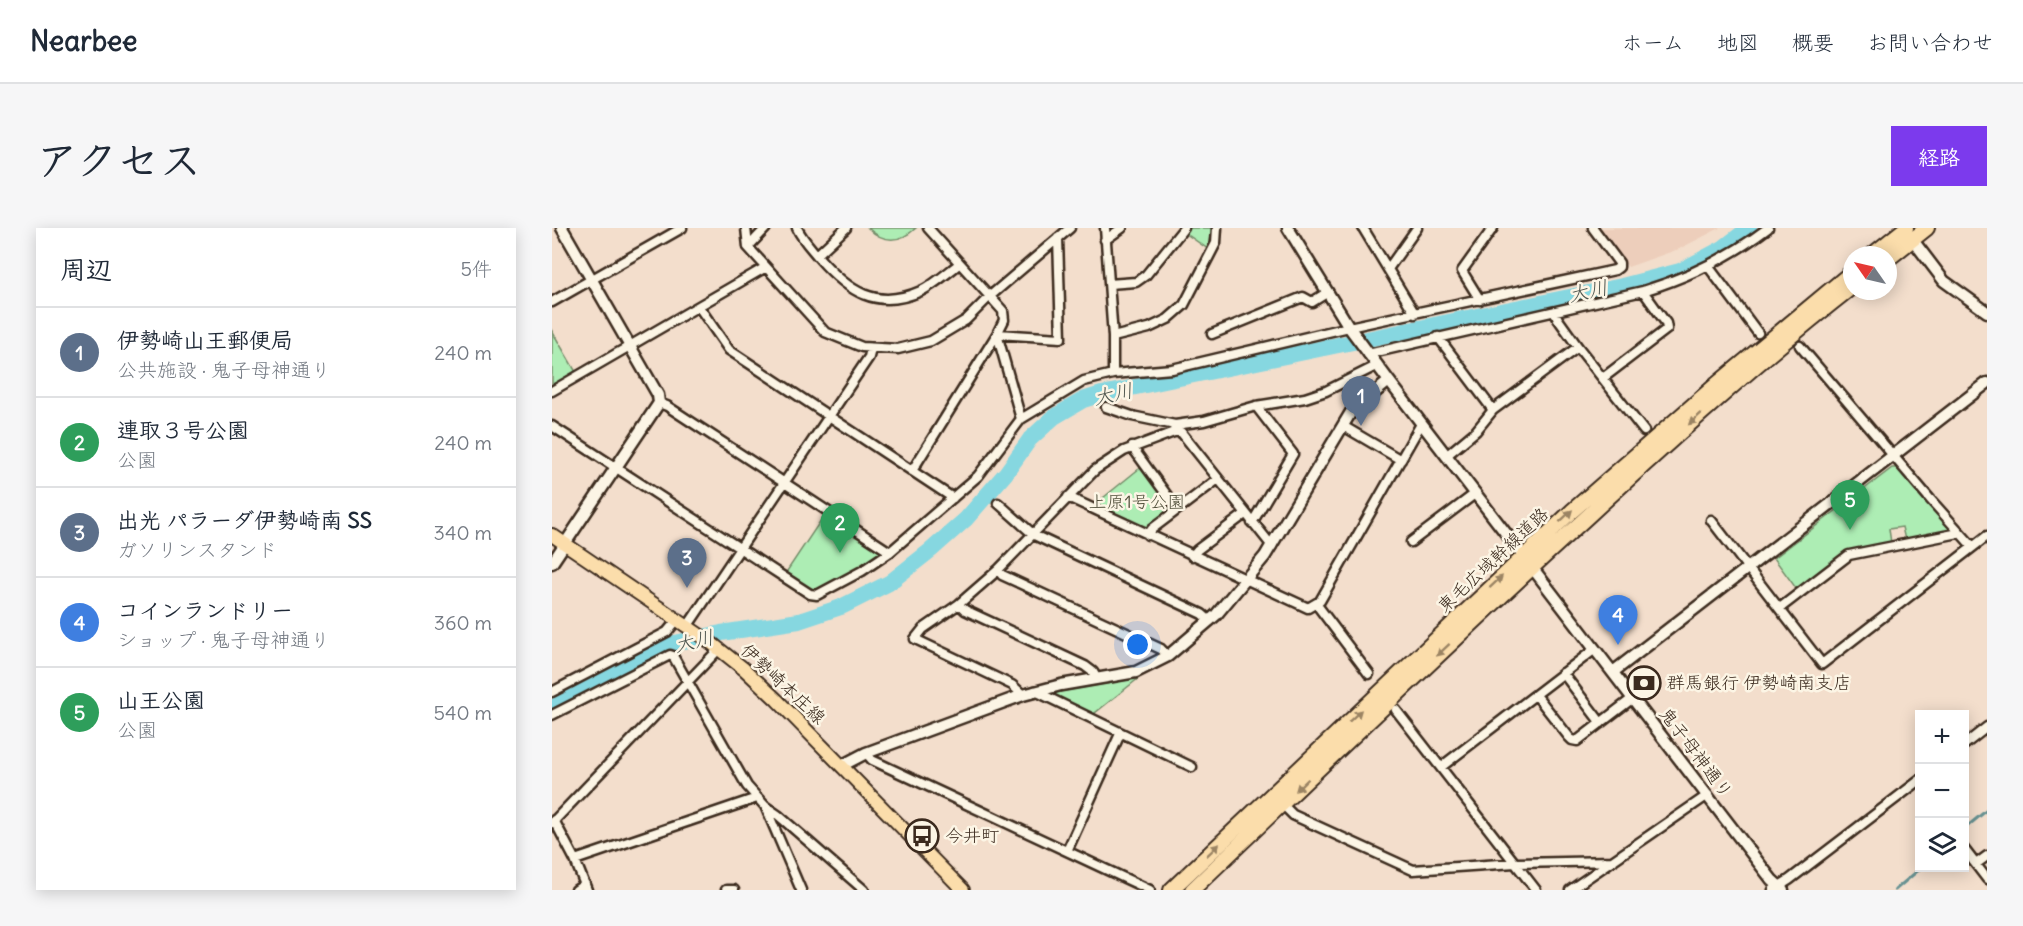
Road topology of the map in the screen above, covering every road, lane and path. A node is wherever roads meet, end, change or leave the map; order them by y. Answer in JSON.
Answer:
{"nodes":[{"id":1,"x":562,"y":228,"type":"edge"},
{"id":2,"x":682,"y":228,"type":"edge"},
{"id":3,"x":746,"y":228,"type":"edge"},
{"id":4,"x":766,"y":228,"type":"edge"},
{"id":5,"x":796,"y":228,"type":"edge"},
{"id":6,"x":846,"y":228,"type":"edge"},
{"id":7,"x":928,"y":228,"type":"edge"},
{"id":8,"x":1070,"y":228,"type":"edge"},
{"id":9,"x":1105,"y":228,"type":"edge"},
{"id":10,"x":1122,"y":228,"type":"edge"},
{"id":11,"x":1184,"y":228,"type":"edge"},
{"id":12,"x":1217,"y":228,"type":"edge"},
{"id":13,"x":1288,"y":228,"type":"edge"},
{"id":14,"x":1363,"y":228,"type":"edge"},
{"id":15,"x":1417,"y":228,"type":"edge"},
{"id":16,"x":1493,"y":228,"type":"edge"},
{"id":17,"x":1593,"y":228,"type":"edge"},
{"id":18,"x":1768,"y":228,"type":"edge"},
{"id":19,"x":1927,"y":228,"type":"edge"},
{"id":20,"x":1907,"y":231,"type":"edge"},
{"id":21,"x":1058,"y":237,"type":"junction"},
{"id":22,"x":1105,"y":240,"type":"junction"},
{"id":23,"x":1885,"y":246,"type":"edge"},
{"id":24,"x":1897,"y":246,"type":"edge"},
{"id":25,"x":748,"y":247,"type":"junction"},
{"id":26,"x":817,"y":255,"type":"junction"},
{"id":27,"x":959,"y":264,"type":"junction"},
{"id":28,"x":1708,"y":266,"type":"junction"},
{"id":29,"x":766,"y":267,"type":"junction"},
{"id":30,"x":1388,"y":268,"type":"junction"},
{"id":31,"x":592,"y":279,"type":"junction"},
{"id":32,"x":1843,"y":279,"type":"edge"},
{"id":33,"x":1108,"y":284,"type":"junction"},
{"id":34,"x":1643,"y":291,"type":"junction"},
{"id":35,"x":1328,"y":292,"type":"junction"},
{"id":36,"x":1843,"y":294,"type":"edge"},
{"id":37,"x":989,"y":297,"type":"junction"},
{"id":38,"x":1480,"y":300,"type":"junction"},
{"id":39,"x":552,"y":302,"type":"edge"},
{"id":40,"x":699,"y":307,"type":"junction"},
{"id":41,"x":1556,"y":312,"type":"junction"},
{"id":42,"x":1987,"y":312,"type":"edge"},
{"id":43,"x":1415,"y":314,"type":"junction"},
{"id":44,"x":1352,"y":329,"type":"junction"},
{"id":45,"x":1758,"y":333,"type":"dead end"},
{"id":46,"x":997,"y":334,"type":"junction"},
{"id":47,"x":1212,"y":334,"type":"dead end"},
{"id":48,"x":1113,"y":337,"type":"junction"},
{"id":49,"x":1438,"y":337,"type":"junction"},
{"id":50,"x":631,"y":346,"type":"junction"},
{"id":51,"x":1800,"y":346,"type":"dead end"},
{"id":52,"x":1578,"y":347,"type":"junction"},
{"id":53,"x":871,"y":349,"type":"junction"},
{"id":54,"x":1367,"y":352,"type":"junction"},
{"id":55,"x":1378,"y":365,"type":"junction"},
{"id":56,"x":1113,"y":374,"type":"junction"},
{"id":57,"x":1603,"y":378,"type":"junction"},
{"id":58,"x":1389,"y":381,"type":"junction"},
{"id":59,"x":1987,"y":383,"type":"edge"},
{"id":60,"x":552,"y":391,"type":"edge"},
{"id":61,"x":659,"y":404,"type":"junction"},
{"id":62,"x":1256,"y":406,"type":"junction"},
{"id":63,"x":1106,"y":407,"type":"dead end"},
{"id":64,"x":1493,"y":410,"type":"junction"},
{"id":65,"x":829,"y":416,"type":"junction"},
{"id":66,"x":1021,"y":419,"type":"junction"},
{"id":67,"x":1421,"y":424,"type":"junction"},
{"id":68,"x":552,"y":426,"type":"edge"},
{"id":69,"x":1342,"y":426,"type":"junction"},
{"id":70,"x":1175,"y":429,"type":"junction"},
{"id":71,"x":1644,"y":431,"type":"dead end"},
{"id":72,"x":1132,"y":447,"type":"junction"},
{"id":73,"x":1446,"y":456,"type":"junction"},
{"id":74,"x":1893,"y":456,"type":"junction"},
{"id":75,"x":1401,"y":460,"type":"junction"},
{"id":76,"x":616,"y":468,"type":"junction"},
{"id":77,"x":912,"y":471,"type":"junction"},
{"id":78,"x":1218,"y":479,"type":"junction"},
{"id":79,"x":784,"y":482,"type":"junction"},
{"id":80,"x":1476,"y":493,"type":"junction"},
{"id":81,"x":1068,"y":497,"type":"junction"},
{"id":82,"x":952,"y":498,"type":"junction"},
{"id":83,"x":998,"y":503,"type":"dead end"},
{"id":84,"x":1177,"y":509,"type":"junction"},
{"id":85,"x":1245,"y":514,"type":"junction"},
{"id":86,"x":1711,"y":520,"type":"dead end"},
{"id":87,"x":1252,"y":523,"type":"junction"},
{"id":88,"x":1959,"y":533,"type":"junction"},
{"id":89,"x":552,"y":535,"type":"edge"},
{"id":90,"x":1034,"y":535,"type":"junction"},
{"id":91,"x":1148,"y":535,"type":"junction"},
{"id":92,"x":1987,"y":536,"type":"edge"},
{"id":93,"x":1411,"y":542,"type":"dead end"},
{"id":94,"x":565,"y":544,"type":"junction"},
{"id":95,"x":1272,"y":546,"type":"junction"},
{"id":96,"x":1973,"y":547,"type":"junction"},
{"id":97,"x":740,"y":548,"type":"junction"},
{"id":98,"x":890,"y":552,"type":"junction"},
{"id":99,"x":1192,"y":556,"type":"junction"},
{"id":100,"x":1528,"y":562,"type":"junction"},
{"id":101,"x":552,"y":563,"type":"edge"},
{"id":102,"x":1748,"y":568,"type":"junction"},
{"id":103,"x":998,"y":570,"type":"junction"},
{"id":104,"x":1245,"y":580,"type":"junction"},
{"id":105,"x":959,"y":604,"type":"junction"},
{"id":106,"x":1317,"y":605,"type":"junction"},
{"id":107,"x":1780,"y":608,"type":"junction"},
{"id":108,"x":1210,"y":621,"type":"junction"},
{"id":109,"x":684,"y":625,"type":"junction"},
{"id":110,"x":715,"y":646,"type":"junction"},
{"id":111,"x":1595,"y":649,"type":"junction"},
{"id":112,"x":1168,"y":656,"type":"junction"},
{"id":113,"x":1613,"y":672,"type":"junction"},
{"id":114,"x":1563,"y":673,"type":"junction"},
{"id":115,"x":1369,"y":674,"type":"dead end"},
{"id":116,"x":1097,"y":679,"type":"junction"},
{"id":117,"x":687,"y":681,"type":"junction"},
{"id":118,"x":1035,"y":691,"type":"junction"},
{"id":119,"x":552,"y":692,"type":"edge"},
{"id":120,"x":1023,"y":695,"type":"junction"},
{"id":121,"x":1536,"y":695,"type":"junction"},
{"id":122,"x":1633,"y":698,"type":"junction"},
{"id":123,"x":1396,"y":711,"type":"dead end"},
{"id":124,"x":552,"y":715,"type":"edge"},
{"id":125,"x":1601,"y":723,"type":"junction"},
{"id":126,"x":1987,"y":727,"type":"edge"},
{"id":127,"x":1120,"y":734,"type":"junction"},
{"id":128,"x":1969,"y":742,"type":"edge"},
{"id":129,"x":866,"y":753,"type":"junction"},
{"id":130,"x":841,"y":766,"type":"junction"},
{"id":131,"x":1192,"y":767,"type":"dead end"},
{"id":132,"x":1441,"y":767,"type":"junction"},
{"id":133,"x":1915,"y":786,"type":"edge"},
{"id":134,"x":1708,"y":795,"type":"junction"},
{"id":135,"x":757,"y":798,"type":"junction"},
{"id":136,"x":1282,"y":804,"type":"junction"},
{"id":137,"x":765,"y":806,"type":"junction"},
{"id":138,"x":553,"y":821,"type":"edge"},
{"id":139,"x":1067,"y":851,"type":"junction"},
{"id":140,"x":1969,"y":854,"type":"edge"},
{"id":141,"x":1987,"y":856,"type":"edge"},
{"id":142,"x":575,"y":860,"type":"junction"},
{"id":143,"x":1613,"y":861,"type":"junction"},
{"id":144,"x":1515,"y":863,"type":"junction"},
{"id":145,"x":1976,"y":864,"type":"junction"},
{"id":146,"x":1987,"y":879,"type":"edge"},
{"id":147,"x":586,"y":887,"type":"edge"},
{"id":148,"x":1778,"y":889,"type":"edge"},
{"id":149,"x":576,"y":890,"type":"edge"},
{"id":150,"x":726,"y":890,"type":"edge"},
{"id":151,"x":734,"y":890,"type":"edge"},
{"id":152,"x":801,"y":890,"type":"edge"},
{"id":153,"x":864,"y":890,"type":"edge"},
{"id":154,"x":963,"y":890,"type":"edge"},
{"id":155,"x":1150,"y":890,"type":"edge"},
{"id":156,"x":1171,"y":890,"type":"edge"},
{"id":157,"x":1192,"y":890,"type":"edge"},
{"id":158,"x":1536,"y":890,"type":"edge"},
{"id":159,"x":1570,"y":890,"type":"edge"}],
"edges":[{"from":1,"to":31,"type":"street"},
{"from":2,"to":31,"type":"street"},
{"from":3,"to":25,"type":"street"},
{"from":4,"to":25,"type":"street"},
{"from":5,"to":26,"type":"street"},
{"from":6,"to":26,"type":"street"},
{"from":7,"to":27,"type":"street"},
{"from":8,"to":21,"type":"street"},
{"from":9,"to":22,"type":"street"},
{"from":10,"to":22,"type":"street"},
{"from":11,"to":33,"type":"street"},
{"from":12,"to":48,"type":"street"},
{"from":13,"to":35,"type":"street"},
{"from":14,"to":30,"type":"street"},
{"from":15,"to":30,"type":"street"},
{"from":16,"to":38,"type":"street"},
{"from":17,"to":38,"type":"street"},
{"from":18,"to":28,"type":"street"},
{"from":19,"to":20,"type":"highway"},
{"from":20,"to":23,"type":"highway"},
{"from":20,"to":24,"type":"highway"},
{"from":20,"to":42,"type":"street"},
{"from":21,"to":37,"type":"street"},
{"from":21,"to":46,"type":"street"},
{"from":22,"to":33,"type":"street"},
{"from":25,"to":29,"type":"street"},
{"from":26,"to":27,"type":"street"},
{"from":27,"to":37,"type":"street"},
{"from":28,"to":34,"type":"street"},
{"from":28,"to":45,"type":"street"},
{"from":29,"to":40,"type":"street"},
{"from":29,"to":53,"type":"street"},
{"from":30,"to":43,"type":"street"},
{"from":31,"to":39,"type":"street"},
{"from":31,"to":50,"type":"street"},
{"from":100,"to":32,"type":"highway","name":"東毛広域幹線道路","one_way":true},
{"from":33,"to":48,"type":"street"},
{"from":34,"to":41,"type":"street"},
{"from":34,"to":57,"type":"street"},
{"from":35,"to":44,"type":"street"},
{"from":35,"to":47,"type":"street"},
{"from":36,"to":100,"type":"highway","name":"東毛広域幹線道路","one_way":true},
{"from":37,"to":46,"type":"street"},
{"from":37,"to":53,"type":"street"},
{"from":38,"to":43,"type":"street"},
{"from":40,"to":50,"type":"street"},
{"from":40,"to":65,"type":"street"},
{"from":41,"to":49,"type":"street"},
{"from":41,"to":52,"type":"street"},
{"from":43,"to":44,"type":"street"},
{"from":44,"to":54,"type":"street","name":"鬼子母神通り"},
{"from":44,"to":56,"type":"street"},
{"from":46,"to":66,"type":"street"},
{"from":46,"to":77,"type":"street"},
{"from":48,"to":56,"type":"street"},
{"from":49,"to":54,"type":"street"},
{"from":49,"to":64,"type":"street"},
{"from":50,"to":60,"type":"street"},
{"from":50,"to":61,"type":"street"},
{"from":51,"to":74,"type":"street"},
{"from":52,"to":57,"type":"street"},
{"from":52,"to":64,"type":"street"},
{"from":53,"to":65,"type":"street"},
{"from":54,"to":55,"type":"street","name":"鬼子母神通り"},
{"from":55,"to":58,"type":"street","name":"鬼子母神通り"},
{"from":55,"to":62,"type":"street"},
{"from":56,"to":66,"type":"street"},
{"from":57,"to":71,"type":"street"},
{"from":58,"to":67,"type":"street","name":"鬼子母神通り"},
{"from":58,"to":69,"type":"street"},
{"from":59,"to":74,"type":"street"},
{"from":61,"to":76,"type":"street"},
{"from":61,"to":79,"type":"street"},
{"from":62,"to":70,"type":"street"},
{"from":62,"to":87,"type":"street"},
{"from":63,"to":70,"type":"street"},
{"from":64,"to":73,"type":"street"},
{"from":65,"to":77,"type":"street"},
{"from":65,"to":79,"type":"street"},
{"from":66,"to":82,"type":"street"},
{"from":67,"to":73,"type":"street","name":"鬼子母神通り"},
{"from":67,"to":75,"type":"street"},
{"from":68,"to":76,"type":"street"},
{"from":69,"to":75,"type":"street"},
{"from":69,"to":95,"type":"street"},
{"from":70,"to":72,"type":"street"},
{"from":70,"to":78,"type":"street"},
{"from":72,"to":81,"type":"street"},
{"from":72,"to":84,"type":"street"},
{"from":73,"to":80,"type":"street","name":"鬼子母神通り"},
{"from":74,"to":88,"type":"street"},
{"from":74,"to":102,"type":"street"},
{"from":75,"to":106,"type":"street"},
{"from":76,"to":94,"type":"street"},
{"from":76,"to":97,"type":"street"},
{"from":77,"to":82,"type":"street"},
{"from":78,"to":84,"type":"street"},
{"from":78,"to":85,"type":"street"},
{"from":79,"to":97,"type":"street"},
{"from":79,"to":98,"type":"street"},
{"from":80,"to":93,"type":"street"},
{"from":80,"to":100,"type":"street","name":"鬼子母神通り"},
{"from":81,"to":90,"type":"street"},
{"from":81,"to":91,"type":"street"},
{"from":82,"to":98,"type":"street"},
{"from":83,"to":90,"type":"street"},
{"from":84,"to":91,"type":"street"},
{"from":85,"to":87,"type":"street"},
{"from":85,"to":99,"type":"street"},
{"from":86,"to":102,"type":"street"},
{"from":87,"to":95,"type":"street"},
{"from":88,"to":96,"type":"street"},
{"from":88,"to":107,"type":"street"},
{"from":89,"to":94,"type":"main road","name":"伊勢崎本庄線"},
{"from":90,"to":103,"type":"street"},
{"from":90,"to":108,"type":"street"},
{"from":91,"to":99,"type":"street"},
{"from":92,"to":96,"type":"street"},
{"from":94,"to":101,"type":"street"},
{"from":94,"to":109,"type":"main road","name":"伊勢崎本庄線"},
{"from":95,"to":104,"type":"street"},
{"from":96,"to":107,"type":"street"},
{"from":97,"to":98,"type":"street"},
{"from":97,"to":109,"type":"street"},
{"from":99,"to":104,"type":"street"},
{"from":100,"to":111,"type":"street","name":"鬼子母神通り"},
{"from":100,"to":136,"type":"highway","name":"東毛広域幹線道路","one_way":true},
{"from":156,"to":100,"type":"highway","name":"東毛広域幹線道路","one_way":true},
{"from":102,"to":107,"type":"street"},
{"from":102,"to":113,"type":"street"},
{"from":103,"to":105,"type":"street"},
{"from":103,"to":112,"type":"street"},
{"from":104,"to":106,"type":"street"},
{"from":104,"to":108,"type":"street"},
{"from":105,"to":116,"type":"street"},
{"from":105,"to":120,"type":"street"},
{"from":106,"to":115,"type":"street"},
{"from":108,"to":112,"type":"street"},
{"from":109,"to":110,"type":"main road","name":"伊勢崎本庄線"},
{"from":109,"to":119,"type":"street"},
{"from":110,"to":117,"type":"street"},
{"from":110,"to":130,"type":"main road","name":"伊勢崎本庄線"},
{"from":111,"to":113,"type":"street","name":"鬼子母神通り"},
{"from":111,"to":114,"type":"street"},
{"from":112,"to":116,"type":"street"},
{"from":113,"to":122,"type":"street","name":"鬼子母神通り"},
{"from":114,"to":121,"type":"street"},
{"from":114,"to":125,"type":"street"},
{"from":116,"to":118,"type":"street"},
{"from":117,"to":124,"type":"street"},
{"from":117,"to":135,"type":"street"},
{"from":117,"to":138,"type":"street"},
{"from":118,"to":120,"type":"street"},
{"from":118,"to":127,"type":"street"},
{"from":120,"to":129,"type":"street"},
{"from":121,"to":125,"type":"street"},
{"from":121,"to":132,"type":"street"},
{"from":122,"to":125,"type":"street"},
{"from":122,"to":134,"type":"street","name":"鬼子母神通り"},
{"from":123,"to":132,"type":"street"},
{"from":126,"to":128,"type":"street"},
{"from":127,"to":131,"type":"street"},
{"from":127,"to":139,"type":"street"},
{"from":129,"to":130,"type":"street"},
{"from":129,"to":139,"type":"street"},
{"from":130,"to":154,"type":"main road","name":"伊勢崎本庄線"},
{"from":132,"to":144,"type":"street"},
{"from":133,"to":148,"type":"street"},
{"from":134,"to":143,"type":"street"},
{"from":134,"to":148,"type":"street","name":"鬼子母神通り"},
{"from":135,"to":137,"type":"street"},
{"from":135,"to":142,"type":"street"},
{"from":136,"to":144,"type":"street"},
{"from":136,"to":157,"type":"highway","name":"東毛広域幹線道路"},
{"from":137,"to":152,"type":"street"},
{"from":137,"to":153,"type":"street"},
{"from":138,"to":142,"type":"street"},
{"from":139,"to":155,"type":"street"},
{"from":140,"to":145,"type":"street"},
{"from":141,"to":145,"type":"street"},
{"from":142,"to":147,"type":"street"},
{"from":143,"to":144,"type":"street"},
{"from":143,"to":159,"type":"street"},
{"from":144,"to":158,"type":"street"},
{"from":145,"to":146,"type":"street"},
{"from":147,"to":149,"type":"street"},
{"from":150,"to":151,"type":"street"}]}
